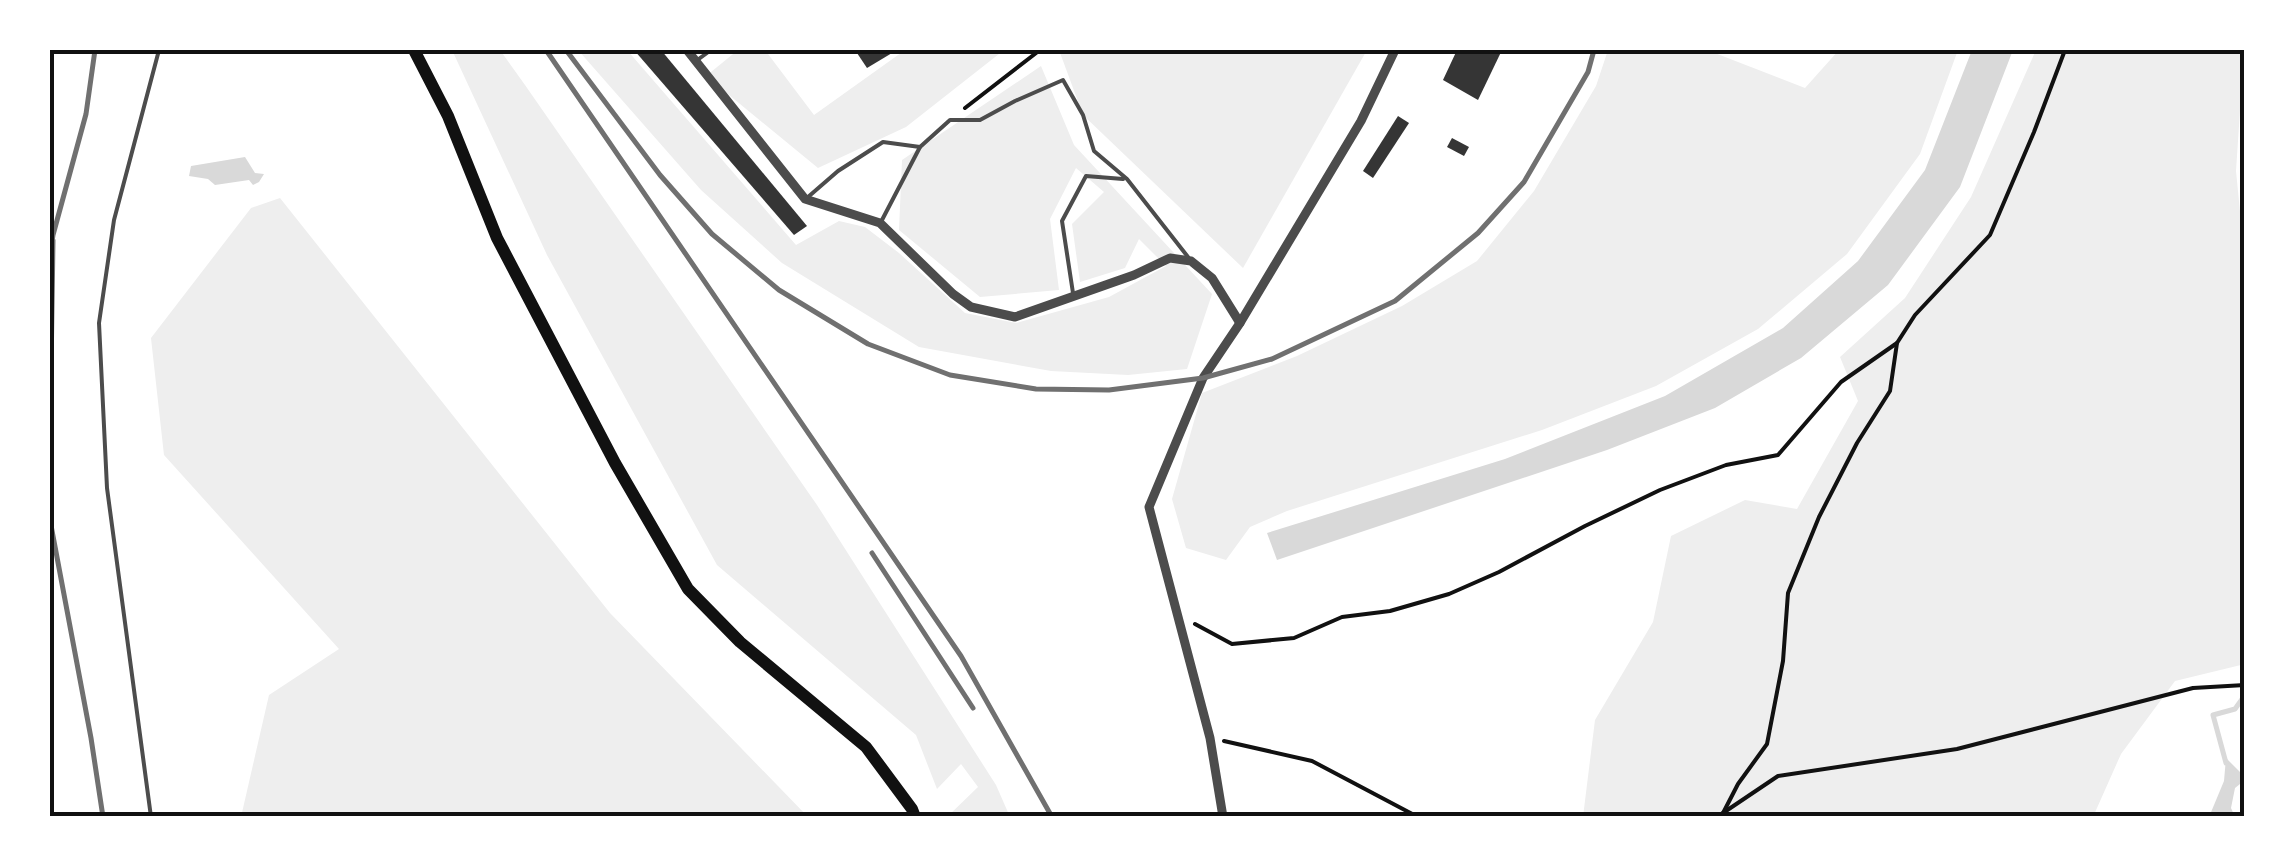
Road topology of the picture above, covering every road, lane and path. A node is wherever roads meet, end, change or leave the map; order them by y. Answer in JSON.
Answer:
{"nodes":[{"id":1,"x":159,"y":50,"type":"edge"},
{"id":2,"x":414,"y":50,"type":"edge"},
{"id":3,"x":688,"y":50,"type":"edge"},
{"id":4,"x":711,"y":50,"type":"edge"},
{"id":5,"x":1040,"y":50,"type":"edge"},
{"id":6,"x":1395,"y":50,"type":"edge"},
{"id":7,"x":2065,"y":50,"type":"edge"},
{"id":8,"x":696,"y":61,"type":"junction"},
{"id":9,"x":950,"y":120,"type":"junction"},
{"id":10,"x":920,"y":148,"type":"junction"},
{"id":11,"x":1127,"y":180,"type":"junction"},
{"id":12,"x":804,"y":199,"type":"junction"},
{"id":13,"x":880,"y":223,"type":"junction"},
{"id":14,"x":1190,"y":260,"type":"junction"},
{"id":15,"x":1074,"y":298,"type":"junction"},
{"id":16,"x":1240,"y":323,"type":"junction"},
{"id":17,"x":1897,"y":344,"type":"junction"},
{"id":18,"x":1178,"y":615,"type":"junction"},
{"id":19,"x":2244,"y":685,"type":"edge"},
{"id":20,"x":1210,"y":738,"type":"junction"},
{"id":21,"x":1720,"y":816,"type":"edge"},
{"id":22,"x":151,"y":817,"type":"edge"},
{"id":23,"x":915,"y":817,"type":"edge"},
{"id":24,"x":1223,"y":817,"type":"edge"},
{"id":25,"x":1418,"y":817,"type":"edge"}],
"edges":[{"from":1,"to":22,"type":"lane"},
{"from":2,"to":23,"type":"main road"},
{"from":3,"to":8,"type":"street"},
{"from":4,"to":8,"type":"lane"},
{"from":5,"to":9,"type":"path"},
{"from":6,"to":16,"type":"street"},
{"from":7,"to":17,"type":"path"},
{"from":8,"to":12,"type":"street"},
{"from":9,"to":10,"type":"lane"},
{"from":9,"to":11,"type":"lane"},
{"from":10,"to":12,"type":"lane"},
{"from":10,"to":13,"type":"lane"},
{"from":11,"to":14,"type":"lane"},
{"from":11,"to":15,"type":"lane"},
{"from":12,"to":13,"type":"street"},
{"from":13,"to":15,"type":"street"},
{"from":14,"to":15,"type":"street"},
{"from":14,"to":16,"type":"street"},
{"from":16,"to":18,"type":"street"},
{"from":17,"to":18,"type":"path"},
{"from":17,"to":21,"type":"path"},
{"from":18,"to":20,"type":"street"},
{"from":19,"to":21,"type":"path"},
{"from":20,"to":24,"type":"street"},
{"from":20,"to":25,"type":"path"}]}
